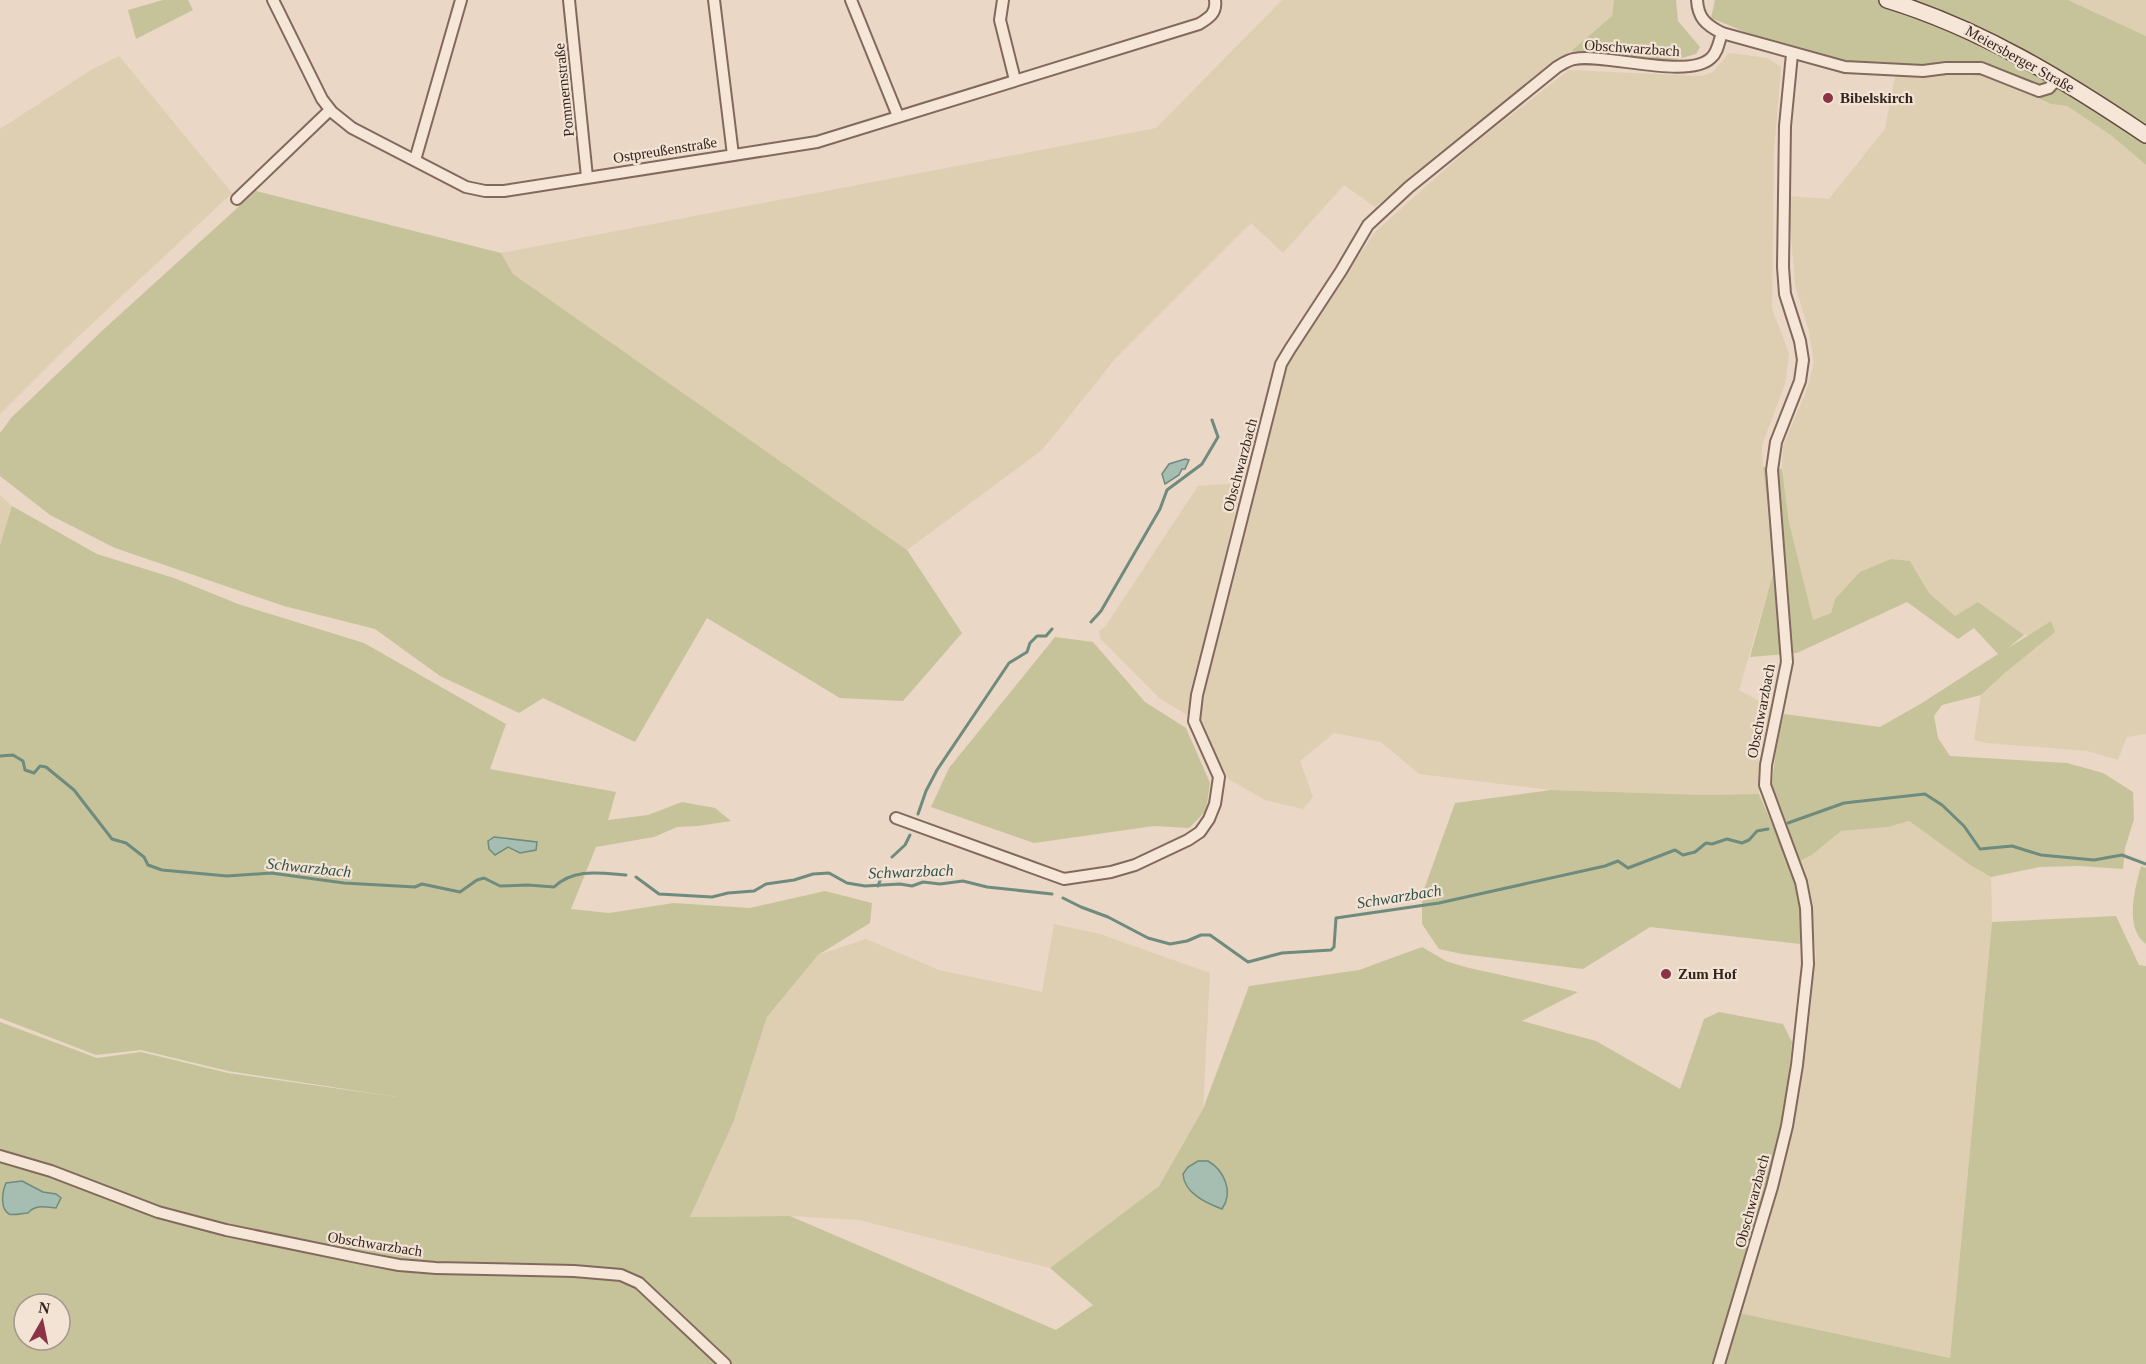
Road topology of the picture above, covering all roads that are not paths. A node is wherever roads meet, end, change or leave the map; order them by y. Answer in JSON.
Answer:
{"nodes":[{"id":1,"x":273,"y":0,"type":"edge"},
{"id":2,"x":461,"y":0,"type":"edge"},
{"id":3,"x":569,"y":0,"type":"edge"},
{"id":4,"x":714,"y":0,"type":"edge"},
{"id":5,"x":851,"y":0,"type":"edge"},
{"id":6,"x":1003,"y":0,"type":"edge"},
{"id":7,"x":1215,"y":0,"type":"edge"},
{"id":8,"x":1696,"y":0,"type":"edge"},
{"id":9,"x":1887,"y":0,"type":"edge"},
{"id":10,"x":1722,"y":33,"type":"junction"},
{"id":11,"x":1792,"y":54,"type":"junction"},
{"id":12,"x":2058,"y":78,"type":"junction"},
{"id":13,"x":1015,"y":80,"type":"junction"},
{"id":14,"x":330,"y":110,"type":"junction"},
{"id":15,"x":898,"y":116,"type":"junction"},
{"id":16,"x":2146,"y":135,"type":"edge"},
{"id":17,"x":733,"y":155,"type":"junction"},
{"id":18,"x":415,"y":160,"type":"junction"},
{"id":19,"x":587,"y":177,"type":"junction"},
{"id":20,"x":237,"y":199,"type":"dead end"},
{"id":21,"x":896,"y":818,"type":"dead end"},
{"id":22,"x":0,"y":1156,"type":"edge"},
{"id":23,"x":725,"y":1364,"type":"edge"},
{"id":24,"x":1719,"y":1364,"type":"edge"}],
"edges":[{"from":1,"to":14,"type":"street","name":"Ostpreußenstraße"},
{"from":2,"to":18,"type":"street"},
{"from":3,"to":19,"type":"street","name":"Pommernstraße"},
{"from":4,"to":17,"type":"street"},
{"from":5,"to":15,"type":"street"},
{"from":6,"to":13,"type":"street"},
{"from":7,"to":13,"type":"street","name":"Ostpreußenstraße"},
{"from":8,"to":10,"type":"street"},
{"from":9,"to":12,"type":"main road","name":"Meiersberger Straße"},
{"from":10,"to":11,"type":"street"},
{"from":10,"to":21,"type":"street","name":"Obschwarzbach"},
{"from":11,"to":12,"type":"street"},
{"from":11,"to":24,"type":"street","name":"Obschwarzbach"},
{"from":12,"to":16,"type":"main road","name":"Meiersberger Straße"},
{"from":13,"to":15,"type":"street","name":"Ostpreußenstraße"},
{"from":14,"to":18,"type":"street","name":"Ostpreußenstraße"},
{"from":14,"to":20,"type":"street"},
{"from":15,"to":17,"type":"street","name":"Ostpreußenstraße"},
{"from":17,"to":19,"type":"street","name":"Ostpreußenstraße"},
{"from":18,"to":19,"type":"street","name":"Ostpreußenstraße"},
{"from":22,"to":23,"type":"street","name":"Obschwarzbach"}]}
